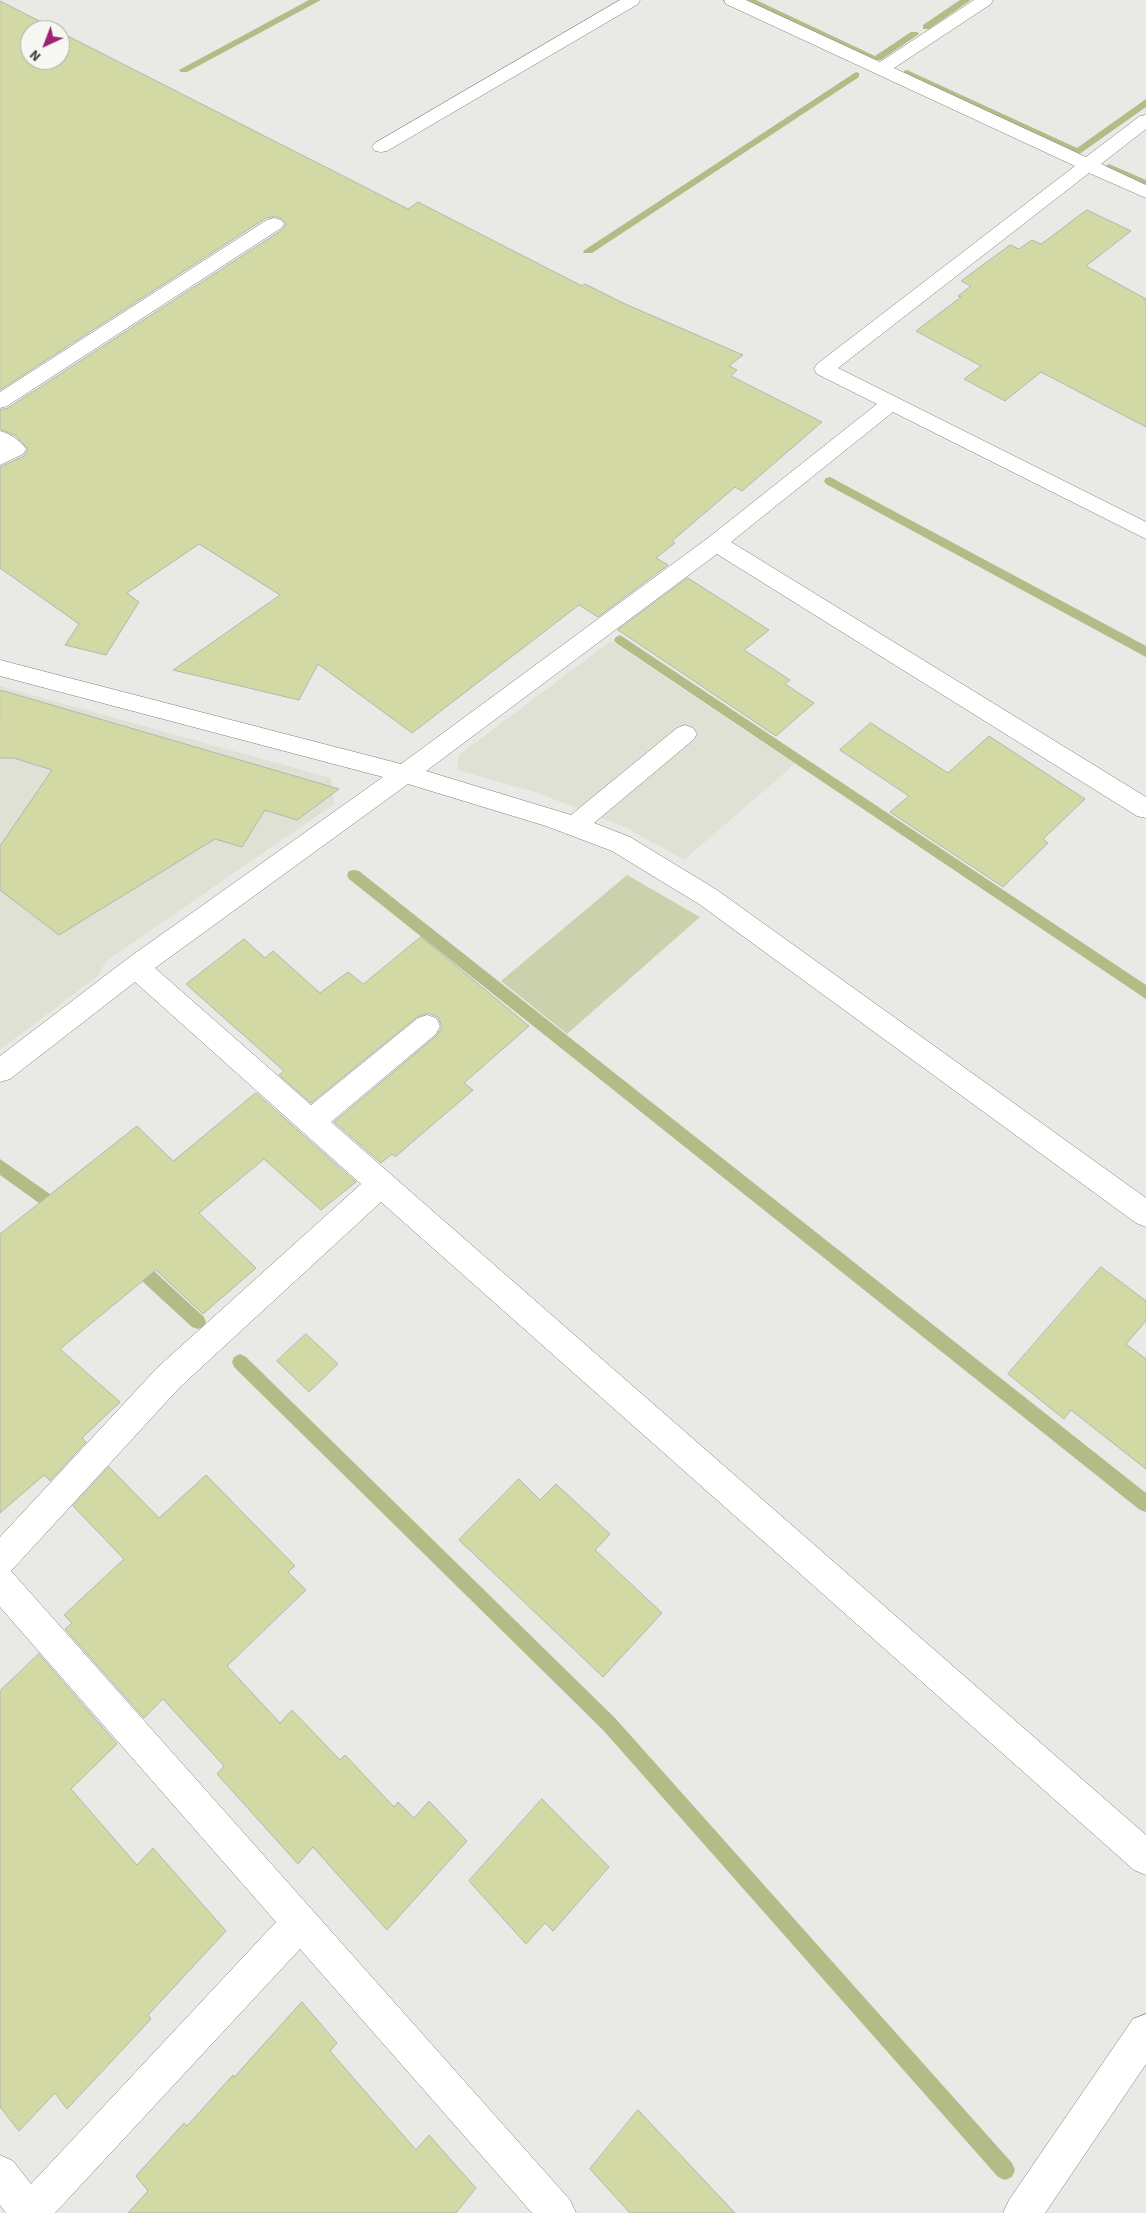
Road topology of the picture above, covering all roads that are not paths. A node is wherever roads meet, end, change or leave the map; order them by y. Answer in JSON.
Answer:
{"nodes":[{"id":1,"x":632,"y":0,"type":"edge"},
{"id":2,"x":732,"y":0,"type":"edge"},
{"id":3,"x":985,"y":0,"type":"edge"},
{"id":4,"x":881,"y":69,"type":"junction"},
{"id":5,"x":1146,"y":120,"type":"edge"},
{"id":6,"x":381,"y":147,"type":"dead end"},
{"id":7,"x":1086,"y":165,"type":"junction"},
{"id":8,"x":1146,"y":192,"type":"edge"},
{"id":9,"x":274,"y":224,"type":"dead end"},
{"id":10,"x":0,"y":401,"type":"edge"},
{"id":11,"x":891,"y":403,"type":"junction"},
{"id":12,"x":0,"y":438,"type":"edge"},
{"id":13,"x":0,"y":458,"type":"edge"},
{"id":14,"x":1146,"y":531,"type":"edge"},
{"id":15,"x":716,"y":543,"type":"junction"},
{"id":16,"x":0,"y":668,"type":"edge"},
{"id":17,"x":684,"y":734,"type":"dead end"},
{"id":18,"x":405,"y":774,"type":"junction"},
{"id":19,"x":1146,"y":809,"type":"edge"},
{"id":20,"x":574,"y":826,"type":"junction"},
{"id":21,"x":136,"y":967,"type":"junction"},
{"id":22,"x":427,"y":1026,"type":"dead end"},
{"id":23,"x":0,"y":1071,"type":"edge"},
{"id":24,"x":311,"y":1122,"type":"junction"},
{"id":25,"x":382,"y":1184,"type":"junction"},
{"id":26,"x":1146,"y":1214,"type":"edge"},
{"id":27,"x":0,"y":1560,"type":"edge"},
{"id":28,"x":0,"y":1583,"type":"edge"},
{"id":29,"x":1146,"y":1858,"type":"edge"},
{"id":30,"x":300,"y":1923,"type":"junction"},
{"id":31,"x":1146,"y":2032,"type":"edge"},
{"id":32,"x":0,"y":2174,"type":"edge"},
{"id":33,"x":29,"y":2213,"type":"edge"},
{"id":34,"x":557,"y":2213,"type":"edge"},
{"id":35,"x":1022,"y":2213,"type":"edge"}],
"edges":[{"from":1,"to":6,"type":"street"},
{"from":2,"to":4,"type":"street"},
{"from":3,"to":4,"type":"street"},
{"from":4,"to":7,"type":"street"},
{"from":5,"to":7,"type":"street"},
{"from":7,"to":8,"type":"street"},
{"from":7,"to":11,"type":"street"},
{"from":9,"to":10,"type":"street"},
{"from":11,"to":14,"type":"street"},
{"from":11,"to":15,"type":"street"},
{"from":12,"to":13,"type":"street"},
{"from":15,"to":18,"type":"street"},
{"from":15,"to":19,"type":"street"},
{"from":16,"to":18,"type":"street"},
{"from":17,"to":20,"type":"street"},
{"from":18,"to":20,"type":"street"},
{"from":18,"to":21,"type":"street"},
{"from":20,"to":26,"type":"street"},
{"from":21,"to":23,"type":"street"},
{"from":21,"to":24,"type":"street"},
{"from":22,"to":24,"type":"street"},
{"from":24,"to":25,"type":"street"},
{"from":25,"to":27,"type":"street"},
{"from":25,"to":29,"type":"street"},
{"from":28,"to":30,"type":"street"},
{"from":30,"to":33,"type":"street"},
{"from":30,"to":34,"type":"street"},
{"from":31,"to":35,"type":"street"},
{"from":32,"to":33,"type":"street"}]}
